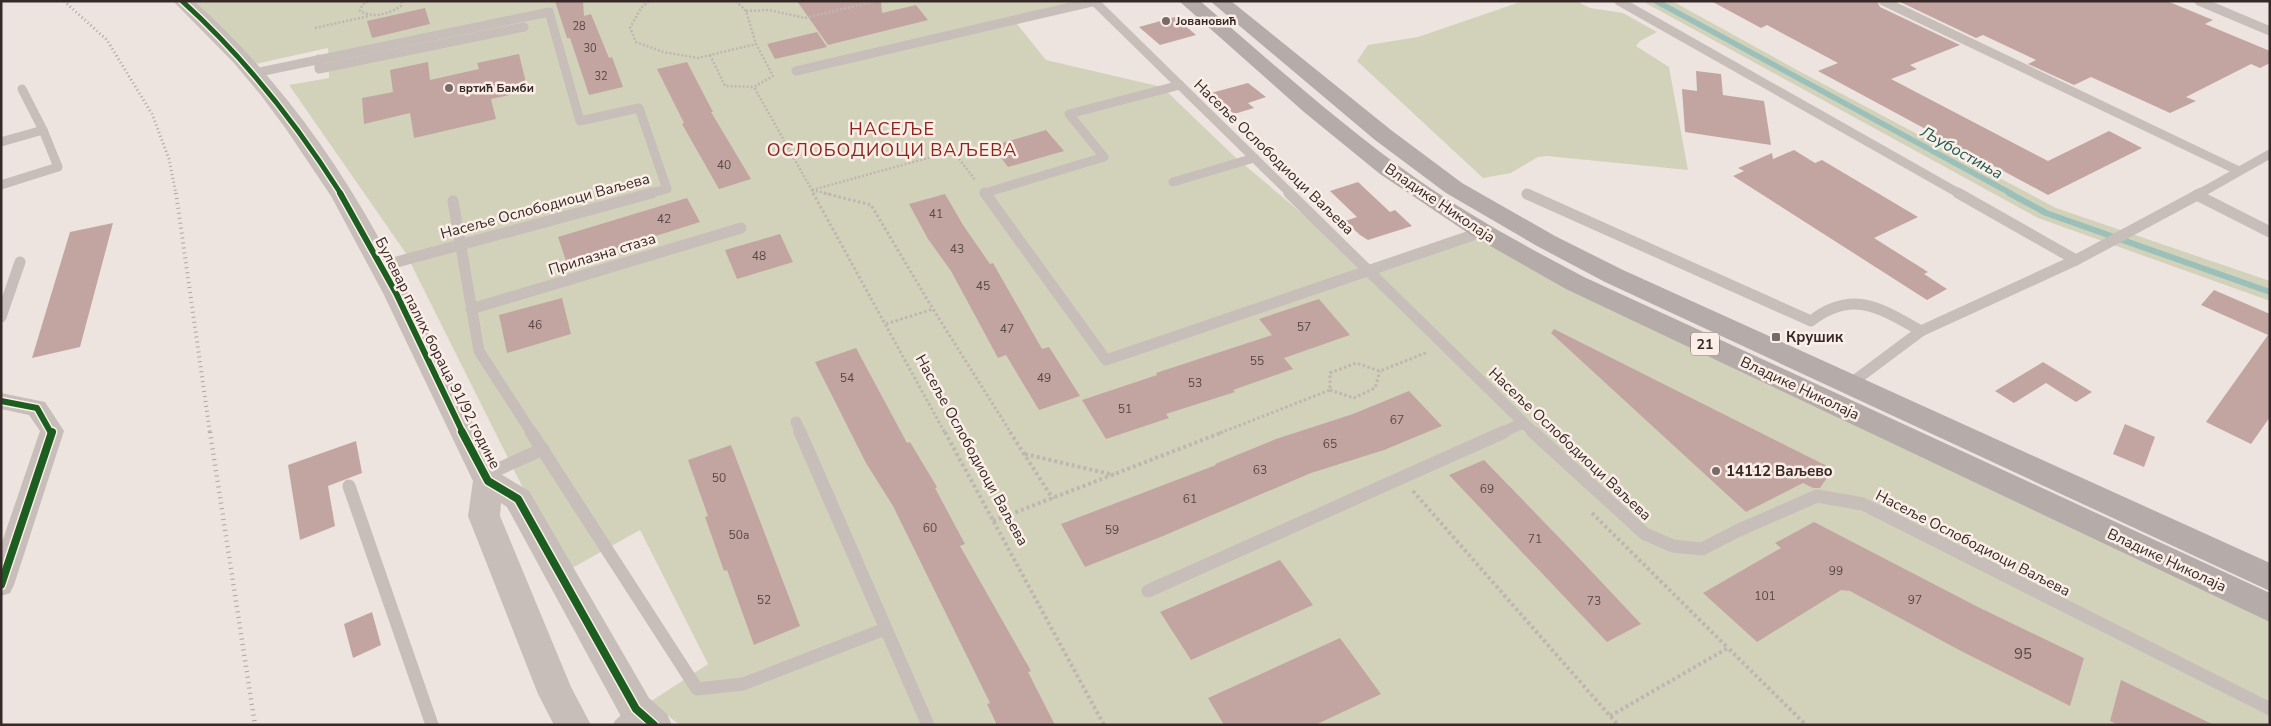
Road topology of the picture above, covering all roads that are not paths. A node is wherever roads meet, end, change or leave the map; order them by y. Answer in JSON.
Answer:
{"nodes":[{"id":1,"x":182,"y":1,"type":"edge"},
{"id":2,"x":1095,"y":1,"type":"edge"},
{"id":3,"x":1188,"y":1,"type":"edge"},
{"id":4,"x":1219,"y":1,"type":"edge"},
{"id":5,"x":1619,"y":1,"type":"edge"},
{"id":6,"x":1883,"y":1,"type":"edge"},
{"id":7,"x":2199,"y":1,"type":"edge"},
{"id":8,"x":524,"y":27,"type":"dead end"},
{"id":9,"x":2270,"y":31,"type":"edge"},
{"id":10,"x":319,"y":59,"type":"junction"},
{"id":11,"x":796,"y":70,"type":"dead end"},
{"id":12,"x":254,"y":73,"type":"junction"},
{"id":13,"x":1180,"y":85,"type":"junction"},
{"id":14,"x":22,"y":89,"type":"dead end"},
{"id":15,"x":43,"y":130,"type":"junction"},
{"id":16,"x":1,"y":142,"type":"edge"},
{"id":17,"x":2270,"y":154,"type":"edge"},
{"id":18,"x":1254,"y":158,"type":"junction"},
{"id":19,"x":2239,"y":171,"type":"junction"},
{"id":20,"x":1172,"y":182,"type":"dead end"},
{"id":21,"x":1,"y":185,"type":"edge"},
{"id":22,"x":1527,"y":194,"type":"dead end"},
{"id":23,"x":2197,"y":195,"type":"junction"},
{"id":24,"x":453,"y":201,"type":"dead end"},
{"id":25,"x":741,"y":228,"type":"dead end"},
{"id":26,"x":2140,"y":228,"type":"joint"},
{"id":27,"x":1482,"y":232,"type":"junction"},
{"id":28,"x":2270,"y":232,"type":"edge"},
{"id":29,"x":459,"y":244,"type":"junction"},
{"id":30,"x":2101,"y":247,"type":"joint"},
{"id":31,"x":2076,"y":260,"type":"junction"},
{"id":32,"x":20,"y":262,"type":"dead end"},
{"id":33,"x":382,"y":266,"type":"junction"},
{"id":34,"x":1369,"y":270,"type":"junction"},
{"id":35,"x":471,"y":309,"type":"junction"},
{"id":36,"x":1,"y":317,"type":"edge"},
{"id":37,"x":1921,"y":331,"type":"junction"},
{"id":38,"x":1850,"y":384,"type":"junction"},
{"id":39,"x":1,"y":401,"type":"edge"},
{"id":40,"x":796,"y":422,"type":"dead end"},
{"id":41,"x":1523,"y":422,"type":"junction"},
{"id":42,"x":543,"y":449,"type":"junction"},
{"id":43,"x":487,"y":478,"type":"junction"},
{"id":44,"x":349,"y":486,"type":"dead end"},
{"id":45,"x":2270,"y":578,"type":"edge"},
{"id":46,"x":1,"y":585,"type":"edge"},
{"id":47,"x":1148,"y":591,"type":"dead end"},
{"id":48,"x":2270,"y":608,"type":"edge"},
{"id":49,"x":884,"y":629,"type":"junction"},
{"id":50,"x":2270,"y":709,"type":"edge"},
{"id":51,"x":637,"y":720,"type":"edge"},
{"id":52,"x":432,"y":725,"type":"edge"},
{"id":53,"x":573,"y":725,"type":"edge"},
{"id":54,"x":928,"y":725,"type":"edge"}],
"edges":[{"from":1,"to":12,"type":"street","name":"Булевар палих бораца 91/92 године"},
{"from":2,"to":11,"type":"lane"},
{"from":2,"to":13,"type":"lane","name":"Насеље Ослободиоци Ваљева"},
{"from":3,"to":27,"type":"main road","name":"Владике Николаја","number":"21"},
{"from":4,"to":38,"type":"main road","name":"Владике Николаја","number":"21"},
{"from":5,"to":31,"type":"lane"},
{"from":6,"to":19,"type":"lane"},
{"from":7,"to":9,"type":"lane"},
{"from":8,"to":10,"type":"lane"},
{"from":10,"to":12,"type":"lane","name":"Насеље Ослободиоци Ваљева"},
{"from":10,"to":29,"type":"lane","name":"Насеље Ослободиоци Ваљева"},
{"from":12,"to":33,"type":"street","name":"Булевар палих бораца 91/92 године"},
{"from":13,"to":18,"type":"lane","name":"Насеље Ослободиоци Ваљева"},
{"from":13,"to":34,"type":"lane","name":"Насеље Ослободиоци Ваљева"},
{"from":14,"to":15,"type":"lane"},
{"from":15,"to":16,"type":"lane"},
{"from":15,"to":21,"type":"lane"},
{"from":17,"to":19,"type":"lane"},
{"from":18,"to":20,"type":"lane"},
{"from":18,"to":34,"type":"lane","name":"Насеље Ослободиоци Ваљева"},
{"from":19,"to":23,"type":"lane"},
{"from":22,"to":37,"type":"lane"},
{"from":23,"to":26,"type":"lane"},
{"from":23,"to":28,"type":"lane"},
{"from":24,"to":29,"type":"lane"},
{"from":25,"to":35,"type":"lane","name":"Прилазна стаза"},
{"from":26,"to":30,"type":"lane"},
{"from":27,"to":34,"type":"lane"},
{"from":27,"to":48,"type":"main road","name":"Владике Николаја","number":"21"},
{"from":29,"to":33,"type":"lane","name":"Насеље Ослободиоци Ваљева"},
{"from":29,"to":35,"type":"lane"},
{"from":30,"to":31,"type":"lane"},
{"from":31,"to":37,"type":"lane"},
{"from":32,"to":36,"type":"lane"},
{"from":33,"to":43,"type":"street","name":"Булевар палих бораца 91/92 године"},
{"from":34,"to":41,"type":"lane","name":"Насеље Ослободиоци Ваљева"},
{"from":35,"to":42,"type":"lane"},
{"from":37,"to":38,"type":"lane"},
{"from":38,"to":45,"type":"main road","name":"Владике Николаја","number":"21"},
{"from":39,"to":46,"type":"street"},
{"from":40,"to":49,"type":"lane"},
{"from":41,"to":47,"type":"lane"},
{"from":41,"to":50,"type":"lane","name":"Насеље Ослободиоци Ваљева"},
{"from":42,"to":43,"type":"lane"},
{"from":42,"to":49,"type":"lane"},
{"from":43,"to":51,"type":"street","name":"Булевар палих бораца 91/92 године"},
{"from":43,"to":53,"type":"street","name":"Булевар палих бораца 91/92 године"},
{"from":44,"to":52,"type":"lane"},
{"from":49,"to":54,"type":"lane"}]}
